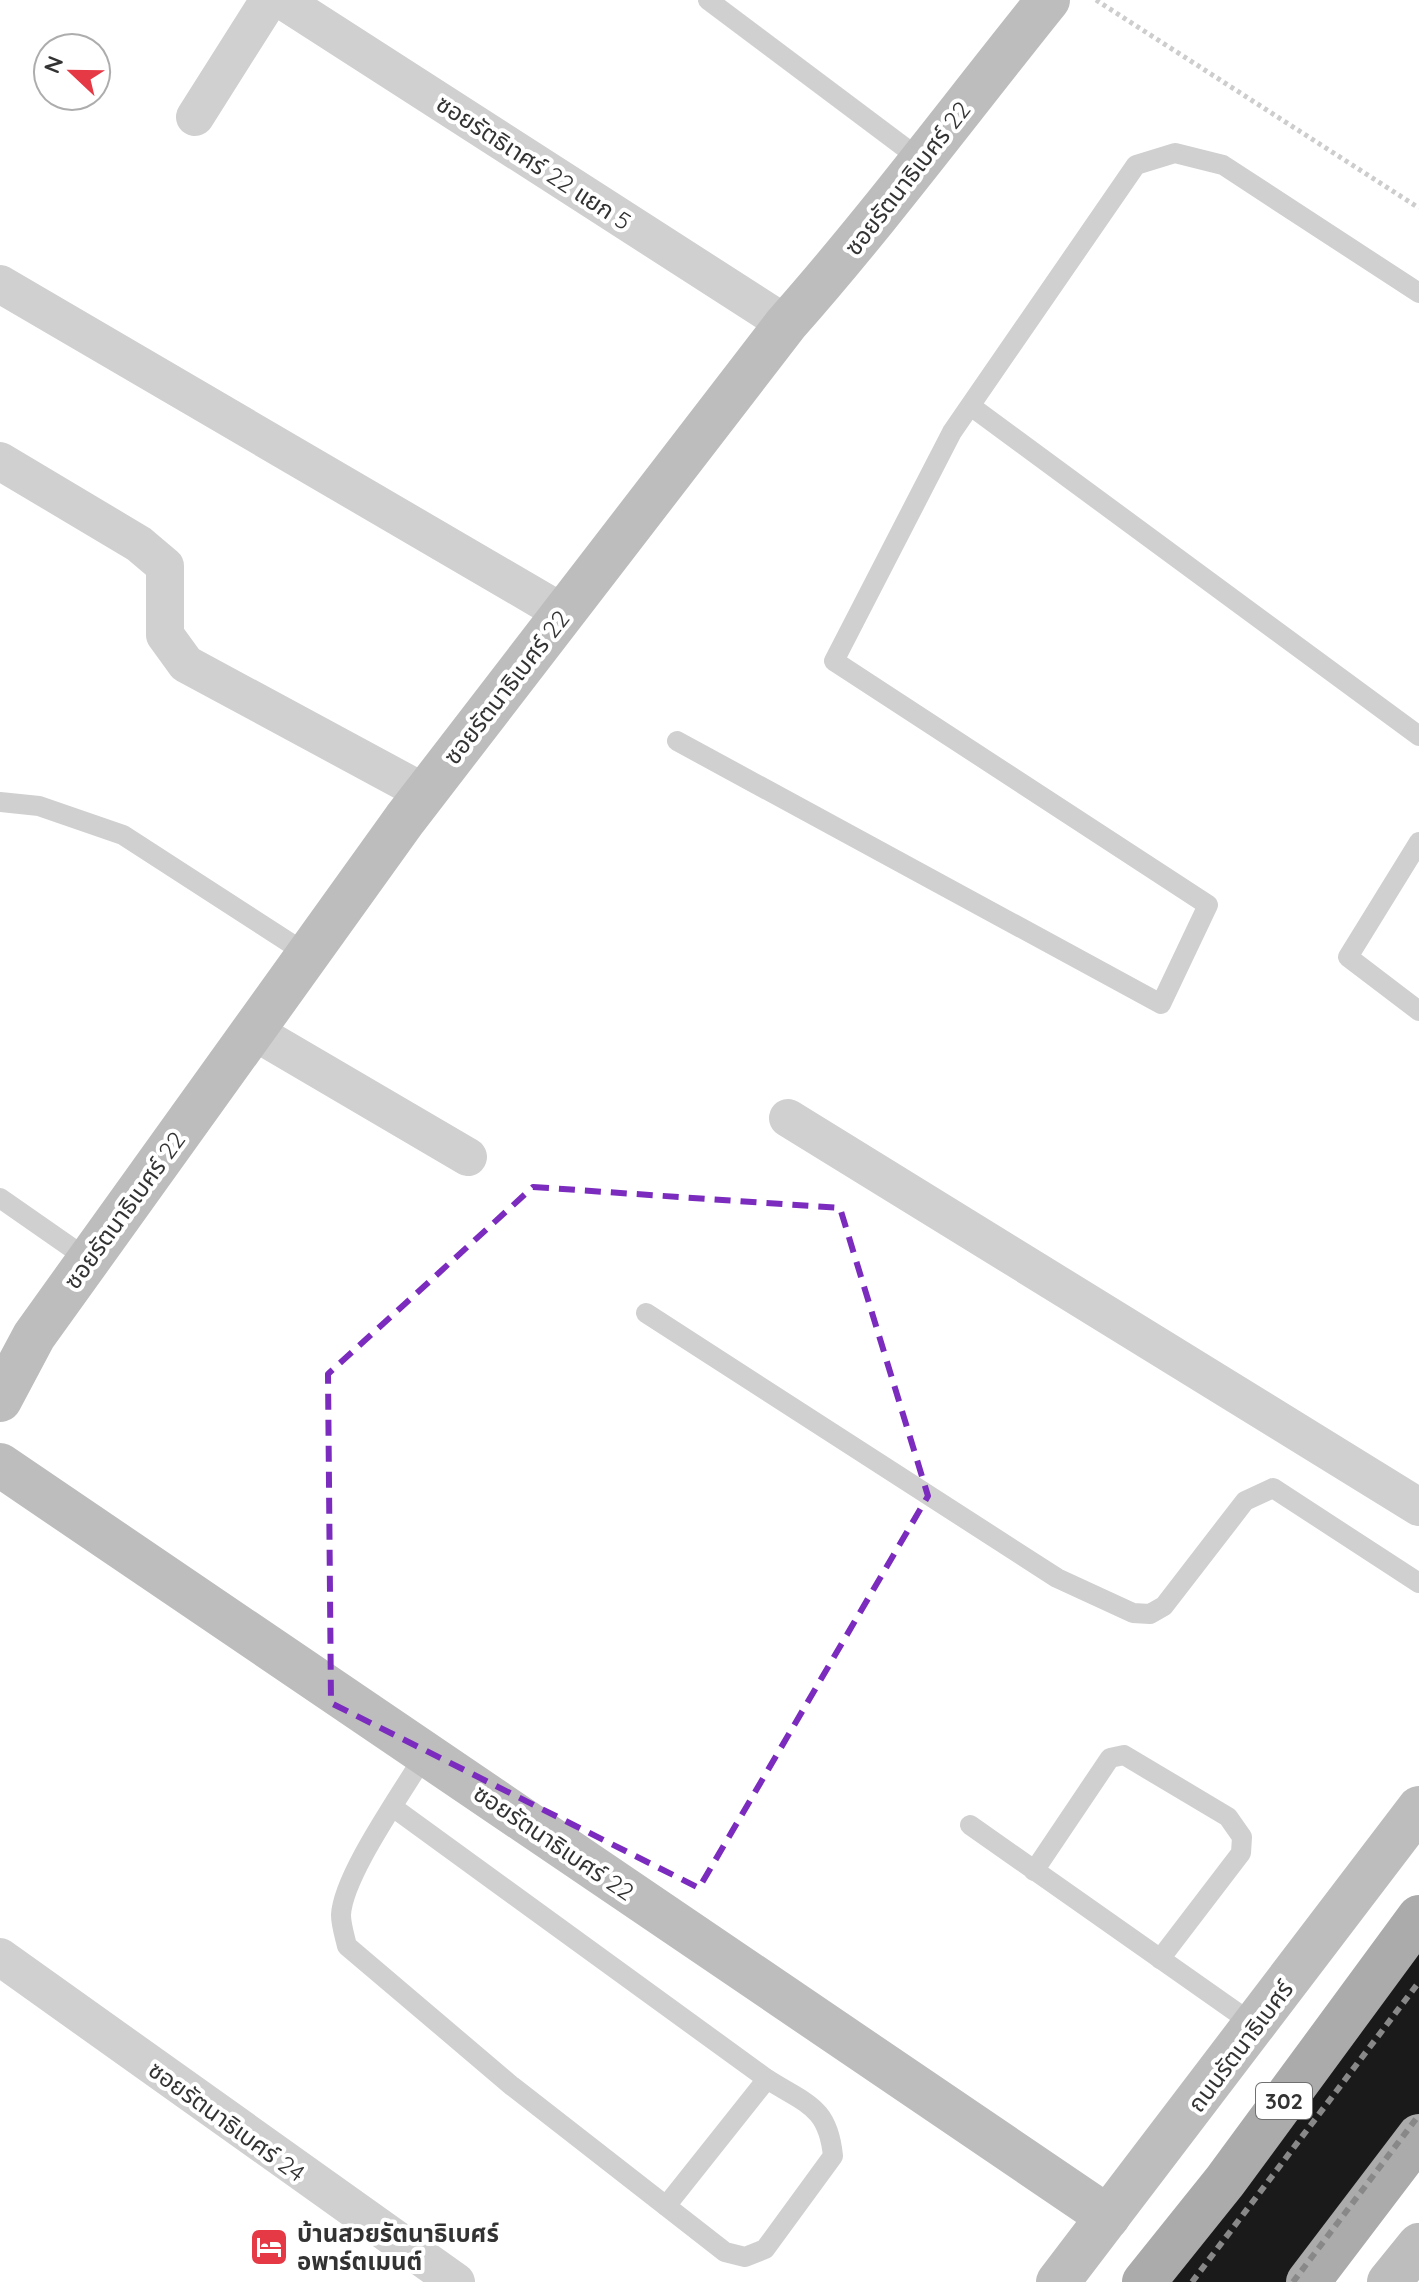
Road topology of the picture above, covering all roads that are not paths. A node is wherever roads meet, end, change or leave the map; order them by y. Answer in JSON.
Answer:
{"nodes":[{"id":1,"x":269,"y":0,"type":"edge"},
{"id":2,"x":282,"y":0,"type":"edge"},
{"id":3,"x":708,"y":0,"type":"edge"},
{"id":4,"x":1048,"y":0,"type":"edge"},
{"id":5,"x":195,"y":117,"type":"dead end"},
{"id":6,"x":920,"y":159,"type":"junction"},
{"id":7,"x":0,"y":284,"type":"edge"},
{"id":8,"x":1419,"y":293,"type":"edge"},
{"id":9,"x":786,"y":324,"type":"junction"},
{"id":10,"x":972,"y":407,"type":"junction"},
{"id":11,"x":0,"y":461,"type":"edge"},
{"id":12,"x":563,"y":613,"type":"junction"},
{"id":13,"x":1419,"y":736,"type":"edge"},
{"id":14,"x":677,"y":741,"type":"dead end"},
{"id":15,"x":425,"y":793,"type":"junction"},
{"id":16,"x":0,"y":802,"type":"edge"},
{"id":17,"x":1419,"y":842,"type":"edge"},
{"id":18,"x":307,"y":954,"type":"junction"},
{"id":19,"x":1419,"y":1011,"type":"edge"},
{"id":20,"x":253,"y":1031,"type":"junction"},
{"id":21,"x":788,"y":1118,"type":"dead end"},
{"id":22,"x":468,"y":1157,"type":"dead end"},
{"id":23,"x":0,"y":1198,"type":"edge"},
{"id":24,"x":89,"y":1260,"type":"junction"},
{"id":25,"x":646,"y":1313,"type":"dead end"},
{"id":26,"x":0,"y":1400,"type":"edge"},
{"id":27,"x":0,"y":1465,"type":"edge"},
{"id":28,"x":1419,"y":1507,"type":"edge"},
{"id":29,"x":1419,"y":1583,"type":"edge"},
{"id":30,"x":425,"y":1754,"type":"junction"},
{"id":31,"x":394,"y":1808,"type":"junction"},
{"id":32,"x":1419,"y":1808,"type":"edge"},
{"id":33,"x":970,"y":1825,"type":"dead end"},
{"id":34,"x":1034,"y":1871,"type":"junction"},
{"id":35,"x":1419,"y":1917,"type":"edge"},
{"id":36,"x":0,"y":1957,"type":"edge"},
{"id":37,"x":1160,"y":1959,"type":"junction"},
{"id":38,"x":1256,"y":2026,"type":"junction"},
{"id":39,"x":767,"y":2079,"type":"junction"},
{"id":40,"x":1419,"y":2136,"type":"edge"},
{"id":41,"x":666,"y":2206,"type":"junction"},
{"id":42,"x":1108,"y":2217,"type":"junction"},
{"id":43,"x":1419,"y":2245,"type":"edge"},
{"id":44,"x":456,"y":2282,"type":"edge"},
{"id":45,"x":1058,"y":2282,"type":"edge"},
{"id":46,"x":1144,"y":2282,"type":"edge"},
{"id":47,"x":1308,"y":2282,"type":"edge"},
{"id":48,"x":1389,"y":2282,"type":"edge"}],
"edges":[{"from":1,"to":5,"type":"street"},
{"from":2,"to":9,"type":"street","name":"ซอยรัตธิเาศร์ 22 แยก 5"},
{"from":3,"to":6,"type":"lane"},
{"from":4,"to":6,"type":"street","name":"ซอยรัตนาธิเบศร์ 22"},
{"from":6,"to":9,"type":"street","name":"ซอยรัตนาธิเบศร์ 22"},
{"from":7,"to":12,"type":"street"},
{"from":8,"to":10,"type":"lane"},
{"from":9,"to":12,"type":"street","name":"ซอยรัตนาธิเบศร์ 22"},
{"from":10,"to":13,"type":"lane"},
{"from":10,"to":14,"type":"lane"},
{"from":11,"to":15,"type":"street"},
{"from":12,"to":15,"type":"street","name":"ซอยรัตนาธิเบศร์ 22"},
{"from":15,"to":18,"type":"street","name":"ซอยรัตนาธิเบศร์ 22"},
{"from":16,"to":18,"type":"lane"},
{"from":17,"to":19,"type":"lane"},
{"from":18,"to":20,"type":"street","name":"ซอยรัตนาธิเบศร์ 22"},
{"from":20,"to":22,"type":"street"},
{"from":20,"to":24,"type":"street","name":"ซอยรัตนาธิเบศร์ 22"},
{"from":21,"to":28,"type":"street"},
{"from":23,"to":24,"type":"lane"},
{"from":24,"to":26,"type":"street","name":"ซอยรัตนาธิเบศร์ 22"},
{"from":25,"to":29,"type":"lane"},
{"from":27,"to":30,"type":"street","name":"ซอยรัตนาธิเบศร์ 22"},
{"from":30,"to":31,"type":"lane"},
{"from":30,"to":42,"type":"street","name":"ซอยรัตนาธิเบศร์ 22"},
{"from":31,"to":39,"type":"lane"},
{"from":31,"to":41,"type":"lane"},
{"from":32,"to":38,"type":"street","name":"ถนนรัตนาธิเบศร์","number":"302"},
{"from":33,"to":34,"type":"lane"},
{"from":34,"to":37,"type":"lane"},
{"from":34,"to":37,"type":"lane"},
{"from":35,"to":46,"type":"main road","number":"302"},
{"from":36,"to":44,"type":"street","name":"ซอยรัตนาธิเบศร์ 24"},
{"from":37,"to":38,"type":"lane"},
{"from":38,"to":42,"type":"street","name":"ถนนรัตนาธิเบศร์","number":"302"},
{"from":39,"to":41,"type":"lane"},
{"from":39,"to":41,"type":"lane"},
{"from":40,"to":47,"type":"main road"},
{"from":42,"to":45,"type":"street","name":"ถนนรัตนาธิเบศร์","number":"302"},
{"from":43,"to":48,"type":"street"}]}
